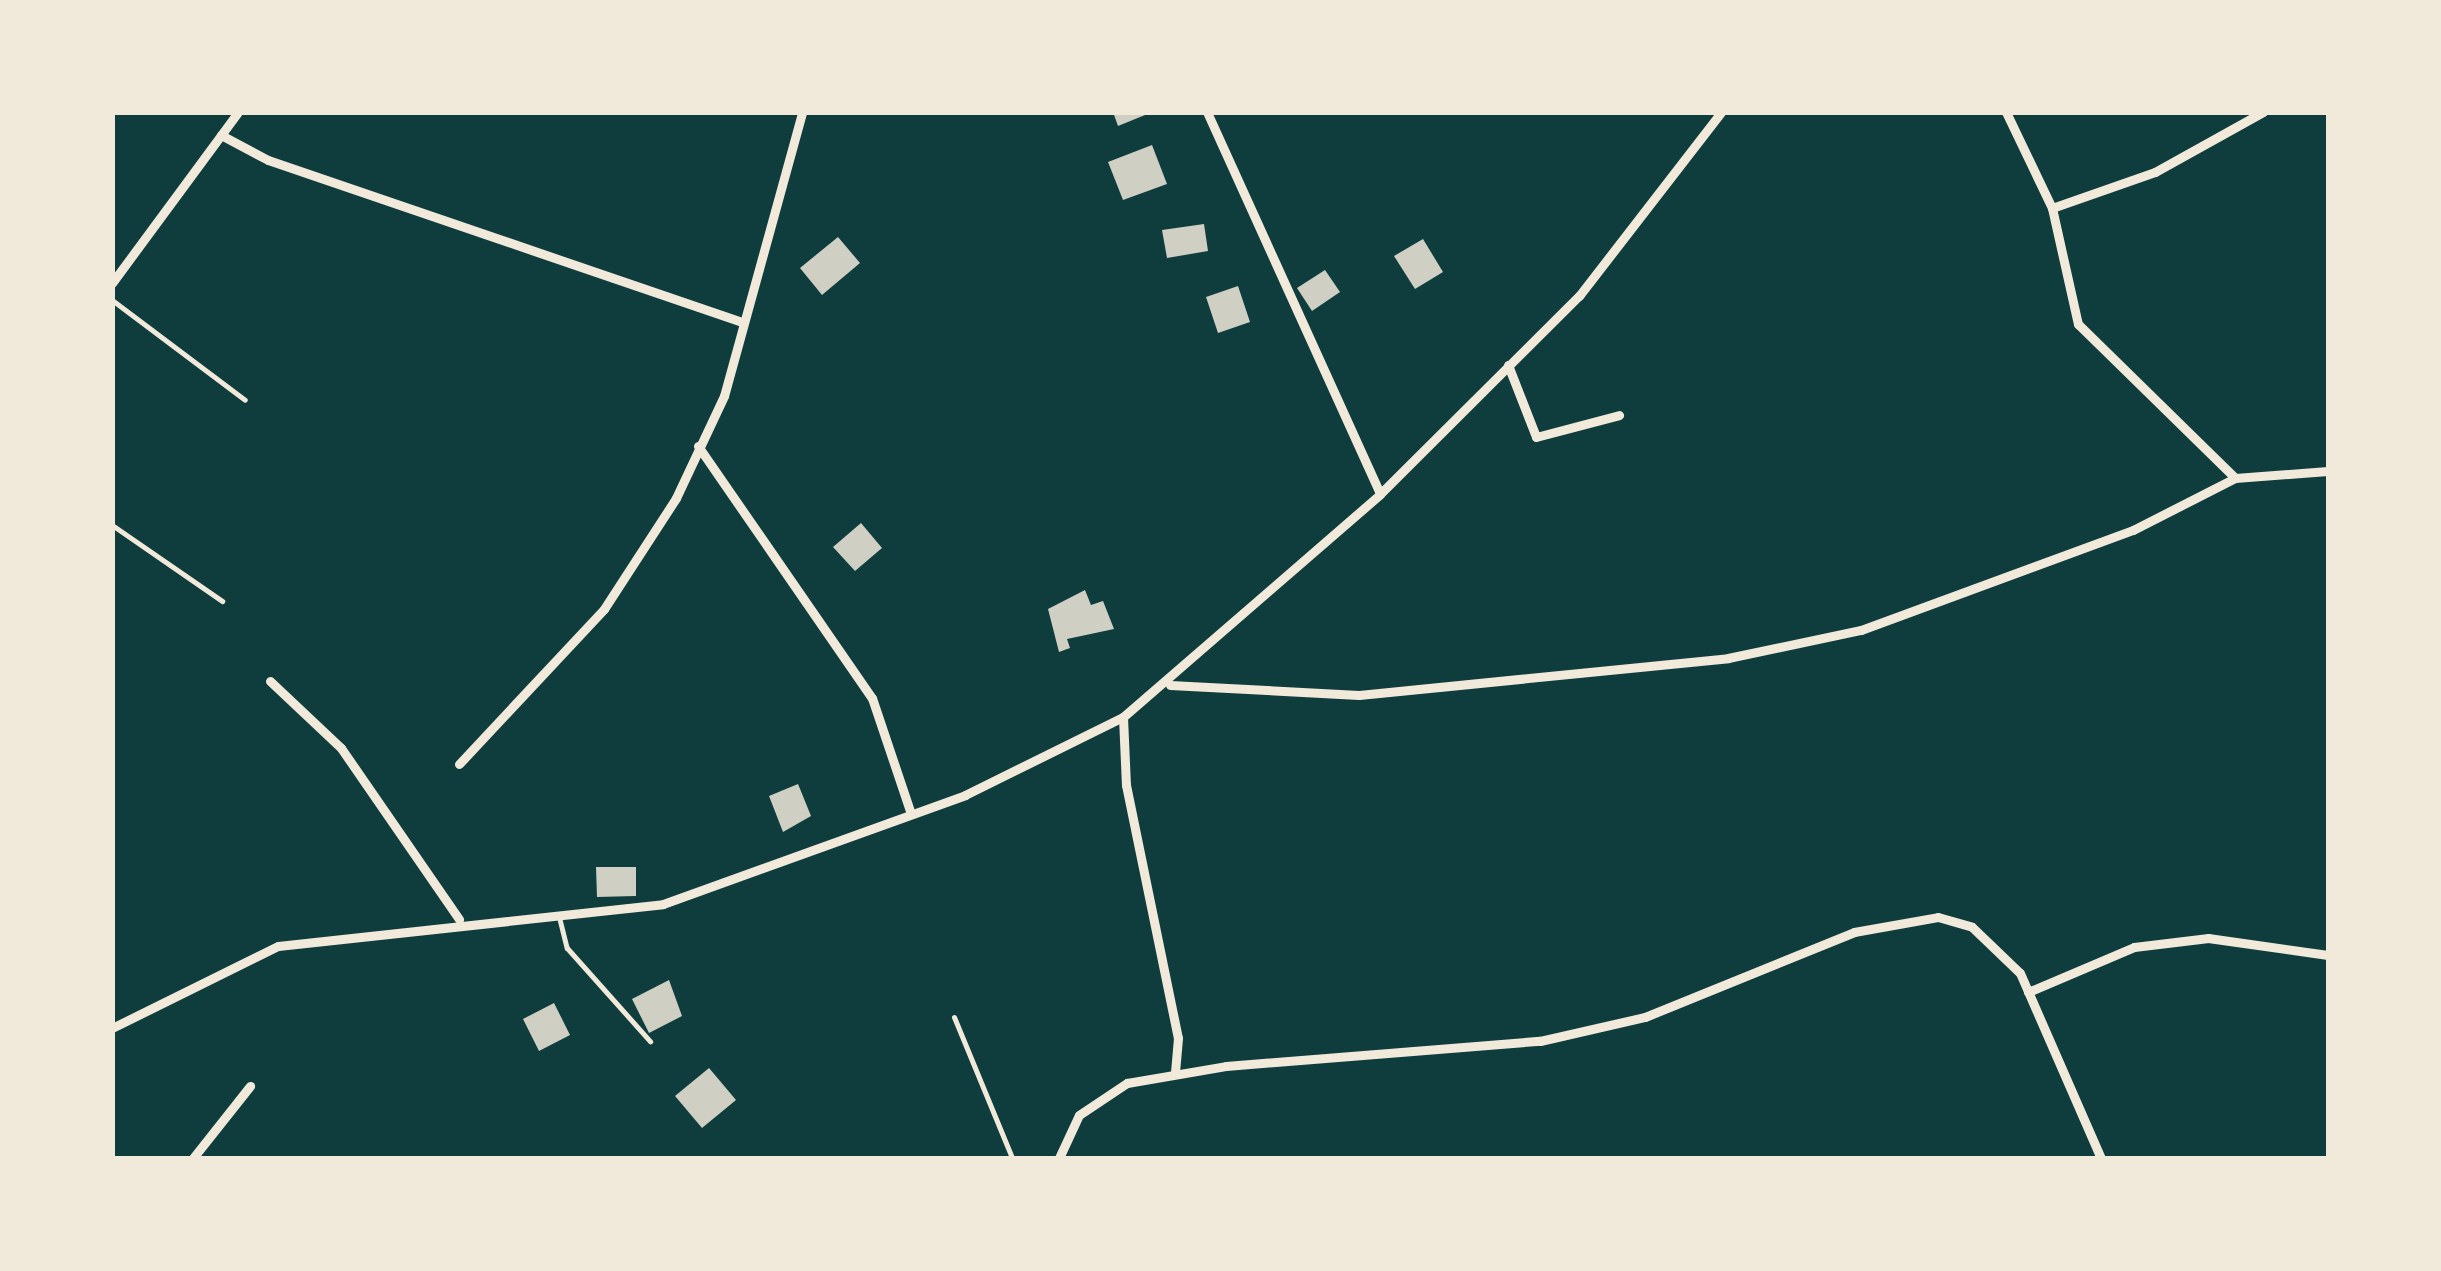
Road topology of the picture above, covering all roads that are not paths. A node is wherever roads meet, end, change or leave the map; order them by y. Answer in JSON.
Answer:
{"nodes":[{"id":1,"x":238,"y":112,"type":"edge"},
{"id":2,"x":802,"y":112,"type":"edge"},
{"id":3,"x":1207,"y":112,"type":"edge"},
{"id":4,"x":1721,"y":112,"type":"edge"},
{"id":5,"x":2006,"y":112,"type":"edge"},
{"id":6,"x":2263,"y":112,"type":"edge"},
{"id":7,"x":221,"y":135,"type":"junction"},
{"id":8,"x":2052,"y":208,"type":"junction"},
{"id":9,"x":112,"y":283,"type":"edge"},
{"id":10,"x":112,"y":300,"type":"edge"},
{"id":11,"x":742,"y":322,"type":"junction"},
{"id":12,"x":1508,"y":365,"type":"junction"},
{"id":13,"x":245,"y":400,"type":"dead end"},
{"id":14,"x":1619,"y":414,"type":"dead end"},
{"id":15,"x":698,"y":446,"type":"junction"},
{"id":16,"x":2328,"y":472,"type":"edge"},
{"id":17,"x":2236,"y":478,"type":"junction"},
{"id":18,"x":1380,"y":494,"type":"junction"},
{"id":19,"x":112,"y":525,"type":"edge"},
{"id":20,"x":222,"y":601,"type":"dead end"},
{"id":21,"x":270,"y":681,"type":"dead end"},
{"id":22,"x":1170,"y":685,"type":"junction"},
{"id":23,"x":1122,"y":718,"type":"junction"},
{"id":24,"x":459,"y":764,"type":"dead end"},
{"id":25,"x":911,"y":814,"type":"junction"},
{"id":26,"x":558,"y":915,"type":"junction"},
{"id":27,"x":459,"y":919,"type":"junction"},
{"id":28,"x":2328,"y":955,"type":"edge"},
{"id":29,"x":2028,"y":992,"type":"junction"},
{"id":30,"x":954,"y":1017,"type":"dead end"},
{"id":31,"x":112,"y":1028,"type":"edge"},
{"id":32,"x":650,"y":1042,"type":"dead end"},
{"id":33,"x":1175,"y":1072,"type":"junction"},
{"id":34,"x":250,"y":1086,"type":"dead end"},
{"id":35,"x":193,"y":1158,"type":"edge"},
{"id":36,"x":1012,"y":1158,"type":"edge"},
{"id":37,"x":1059,"y":1158,"type":"edge"},
{"id":38,"x":2101,"y":1158,"type":"edge"}],
"edges":[{"from":1,"to":7,"type":"street"},
{"from":2,"to":11,"type":"street"},
{"from":3,"to":18,"type":"street"},
{"from":4,"to":12,"type":"street"},
{"from":5,"to":8,"type":"street"},
{"from":6,"to":8,"type":"street"},
{"from":7,"to":9,"type":"street"},
{"from":7,"to":11,"type":"street"},
{"from":8,"to":17,"type":"street"},
{"from":10,"to":13,"type":"lane"},
{"from":11,"to":15,"type":"street"},
{"from":12,"to":14,"type":"street"},
{"from":12,"to":18,"type":"street"},
{"from":15,"to":24,"type":"street"},
{"from":15,"to":25,"type":"street"},
{"from":16,"to":17,"type":"street"},
{"from":17,"to":22,"type":"street"},
{"from":18,"to":22,"type":"street"},
{"from":19,"to":20,"type":"lane"},
{"from":21,"to":27,"type":"street"},
{"from":22,"to":23,"type":"street"},
{"from":23,"to":25,"type":"street"},
{"from":23,"to":33,"type":"street"},
{"from":25,"to":26,"type":"street"},
{"from":26,"to":27,"type":"street"},
{"from":26,"to":32,"type":"lane"},
{"from":27,"to":31,"type":"street"},
{"from":28,"to":29,"type":"street"},
{"from":29,"to":33,"type":"street"},
{"from":29,"to":38,"type":"street"},
{"from":30,"to":36,"type":"lane"},
{"from":33,"to":37,"type":"street"},
{"from":34,"to":35,"type":"street"}]}
